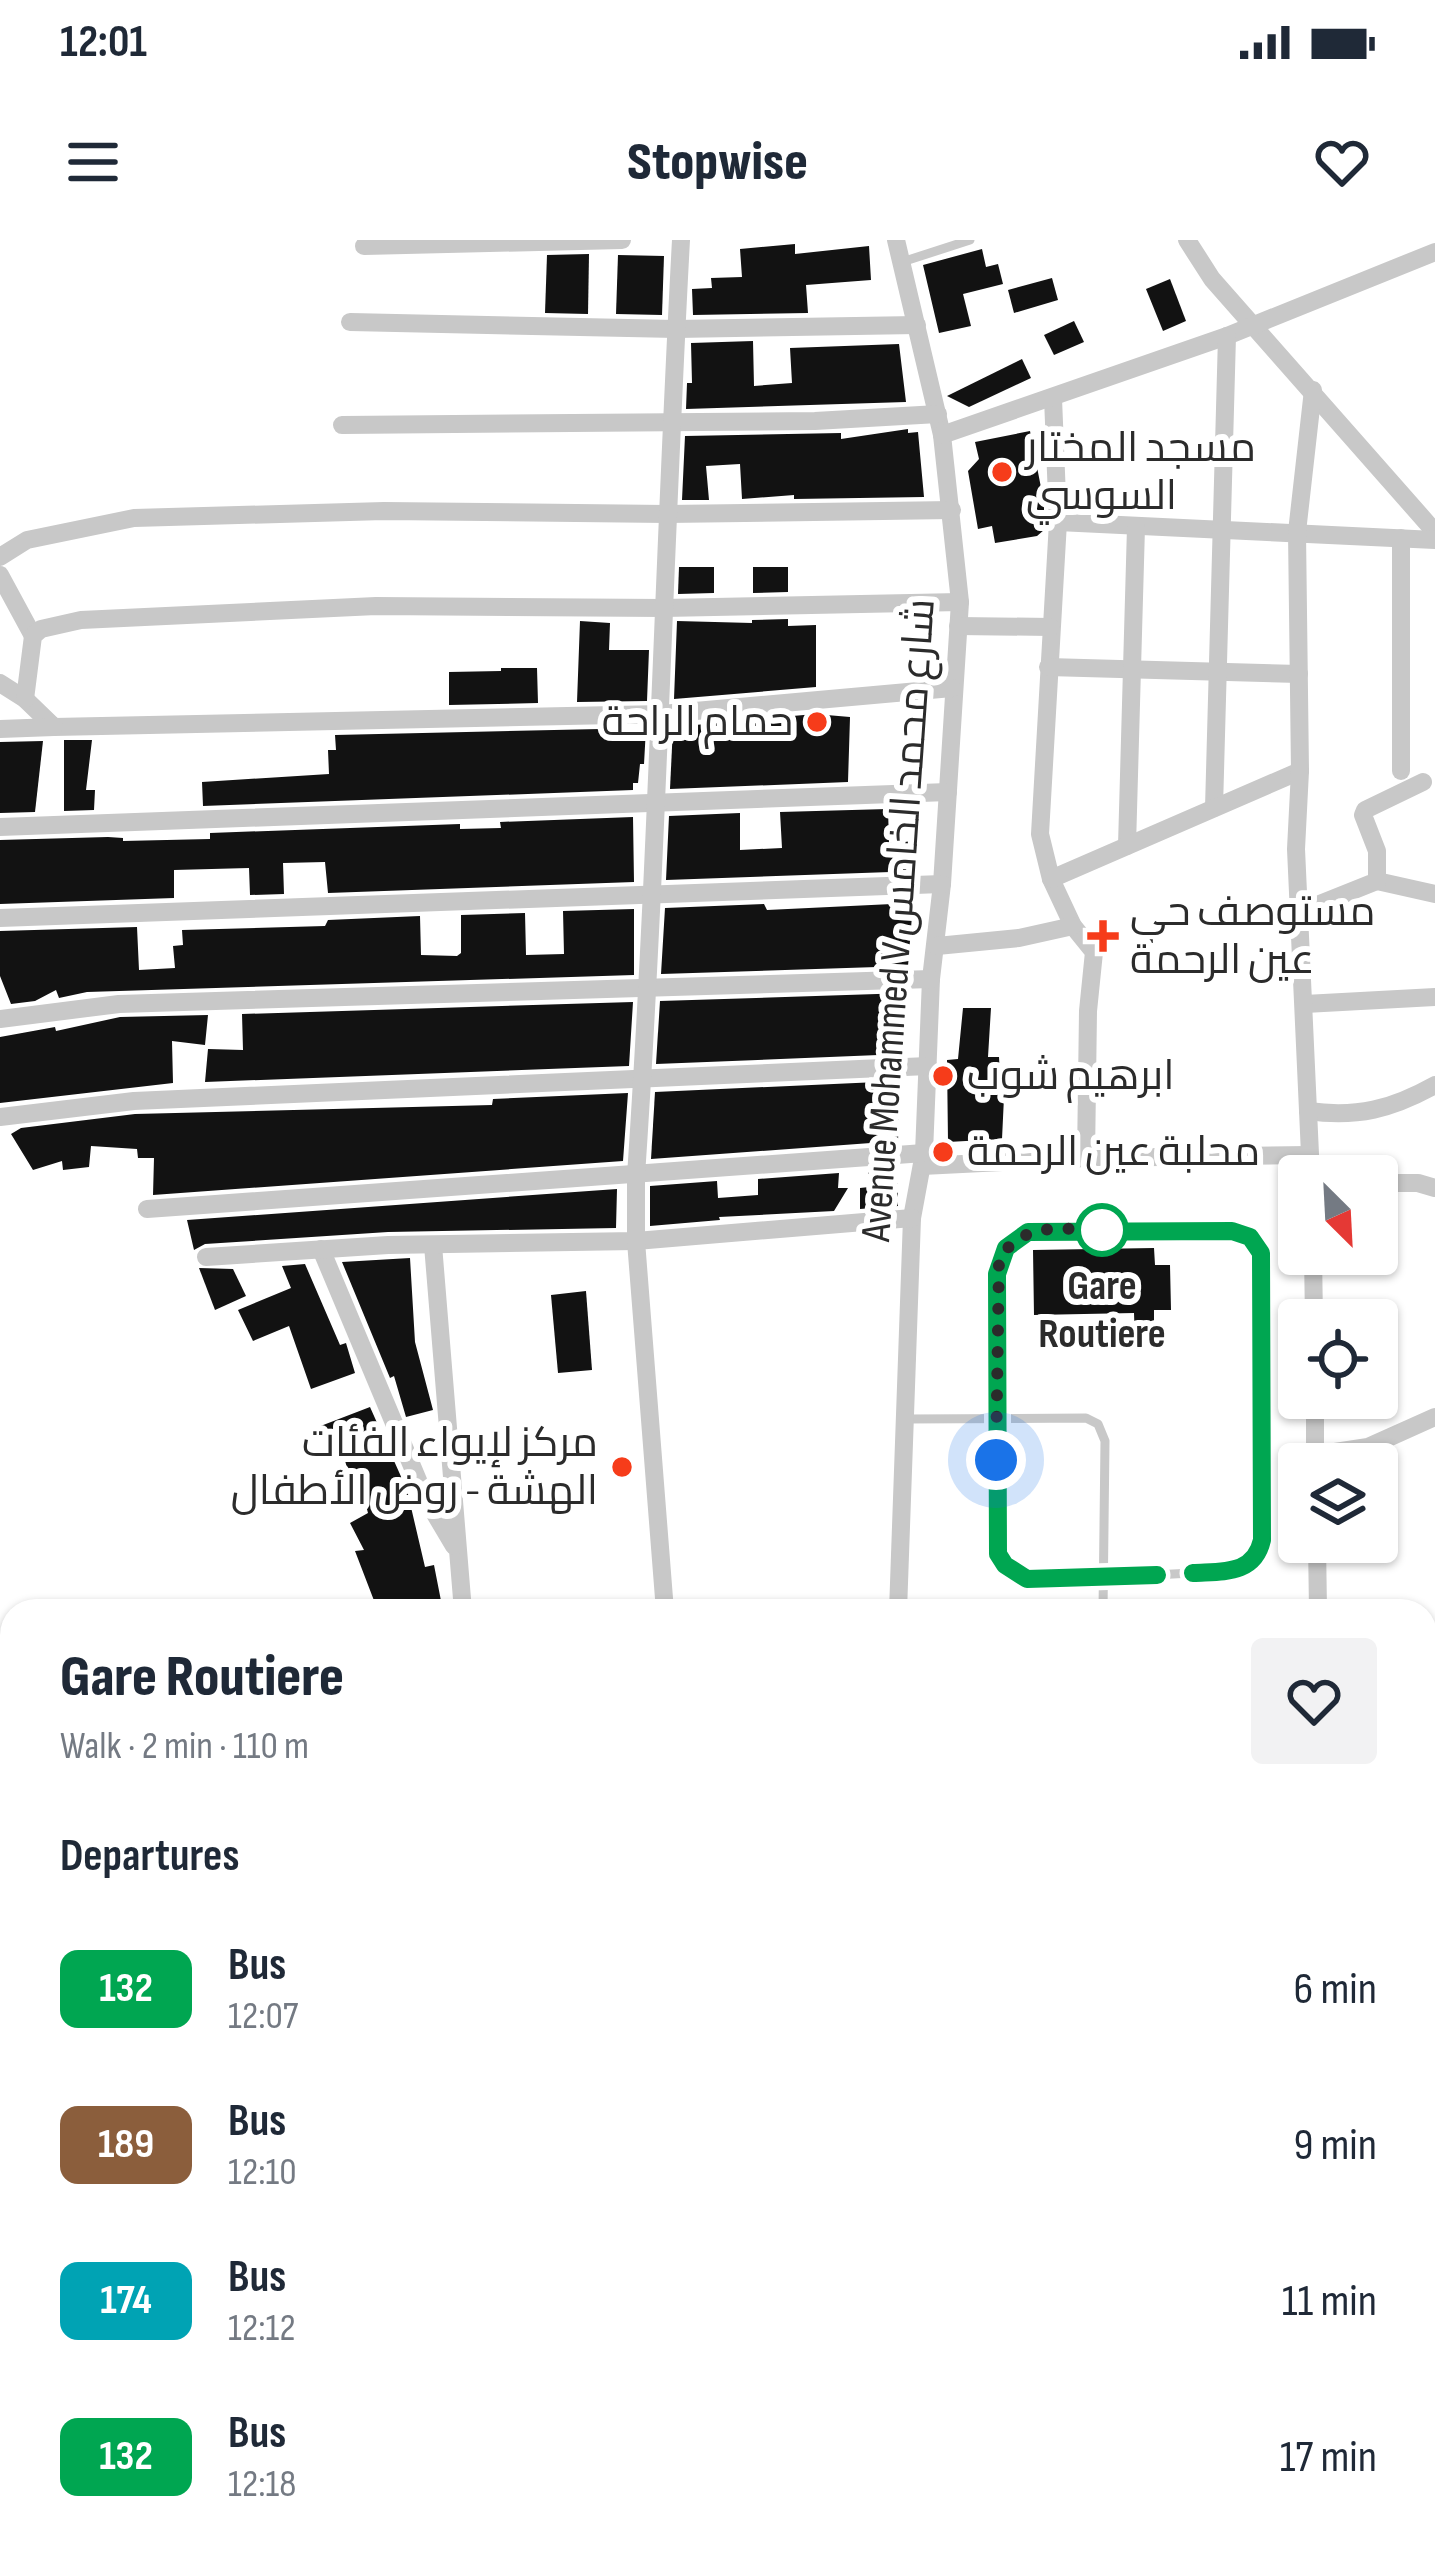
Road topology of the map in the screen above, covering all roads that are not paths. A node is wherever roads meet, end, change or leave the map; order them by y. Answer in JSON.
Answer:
{"nodes":[{"id":1,"x":622,"y":240,"type":"edge"},
{"id":2,"x":681,"y":240,"type":"edge"},
{"id":3,"x":896,"y":240,"type":"edge"},
{"id":4,"x":970,"y":240,"type":"edge"},
{"id":5,"x":1187,"y":240,"type":"edge"},
{"id":6,"x":364,"y":246,"type":"dead end"},
{"id":7,"x":1435,"y":253,"type":"edge"},
{"id":8,"x":902,"y":262,"type":"junction"},
{"id":9,"x":350,"y":322,"type":"dead end"},
{"id":10,"x":916,"y":325,"type":"junction"},
{"id":11,"x":1253,"y":326,"type":"junction"},
{"id":12,"x":676,"y":329,"type":"junction"},
{"id":13,"x":1227,"y":336,"type":"junction"},
{"id":14,"x":1313,"y":390,"type":"junction"},
{"id":15,"x":1053,"y":398,"type":"junction"},
{"id":16,"x":938,"y":414,"type":"junction"},
{"id":17,"x":673,"y":423,"type":"junction"},
{"id":18,"x":342,"y":425,"type":"dead end"},
{"id":19,"x":942,"y":435,"type":"junction"},
{"id":20,"x":952,"y":510,"type":"junction"},
{"id":21,"x":667,"y":514,"type":"junction"},
{"id":22,"x":1058,"y":522,"type":"junction"},
{"id":23,"x":1136,"y":526,"type":"junction"},
{"id":24,"x":1220,"y":529,"type":"junction"},
{"id":25,"x":1297,"y":532,"type":"junction"},
{"id":26,"x":1435,"y":536,"type":"edge"},
{"id":27,"x":1401,"y":538,"type":"junction"},
{"id":28,"x":0,"y":557,"type":"edge"},
{"id":29,"x":0,"y":575,"type":"edge"},
{"id":30,"x":960,"y":602,"type":"junction"},
{"id":31,"x":664,"y":608,"type":"junction"},
{"id":32,"x":958,"y":626,"type":"junction"},
{"id":33,"x":1051,"y":627,"type":"junction"},
{"id":34,"x":33,"y":636,"type":"junction"},
{"id":35,"x":1048,"y":667,"type":"junction"},
{"id":36,"x":1132,"y":667,"type":"junction"},
{"id":37,"x":1219,"y":672,"type":"junction"},
{"id":38,"x":1299,"y":674,"type":"junction"},
{"id":39,"x":0,"y":683,"type":"edge"},
{"id":40,"x":952,"y":688,"type":"junction"},
{"id":41,"x":25,"y":699,"type":"junction"},
{"id":42,"x":662,"y":714,"type":"junction"},
{"id":43,"x":54,"y":727,"type":"junction"},
{"id":44,"x":0,"y":729,"type":"edge"},
{"id":45,"x":1300,"y":771,"type":"junction"},
{"id":46,"x":1401,"y":771,"type":"dead end"},
{"id":47,"x":1423,"y":782,"type":"dead end"},
{"id":48,"x":947,"y":792,"type":"junction"},
{"id":49,"x":657,"y":803,"type":"junction"},
{"id":50,"x":1214,"y":808,"type":"junction"},
{"id":51,"x":0,"y":827,"type":"edge"},
{"id":52,"x":1127,"y":846,"type":"junction"},
{"id":53,"x":1051,"y":879,"type":"junction"},
{"id":54,"x":1378,"y":881,"type":"junction"},
{"id":55,"x":942,"y":884,"type":"junction"},
{"id":56,"x":1435,"y":894,"type":"edge"},
{"id":57,"x":650,"y":896,"type":"junction"},
{"id":58,"x":1302,"y":911,"type":"junction"},
{"id":59,"x":0,"y":918,"type":"edge"},
{"id":60,"x":1073,"y":926,"type":"junction"},
{"id":61,"x":937,"y":946,"type":"junction"},
{"id":62,"x":931,"y":979,"type":"junction"},
{"id":63,"x":647,"y":987,"type":"junction"},
{"id":64,"x":1435,"y":997,"type":"edge"},
{"id":65,"x":1305,"y":1004,"type":"junction"},
{"id":66,"x":0,"y":1019,"type":"edge"},
{"id":67,"x":928,"y":1066,"type":"junction"},
{"id":68,"x":643,"y":1081,"type":"junction"},
{"id":69,"x":1435,"y":1084,"type":"edge"},
{"id":70,"x":1308,"y":1111,"type":"junction"},
{"id":71,"x":0,"y":1118,"type":"edge"},
{"id":72,"x":1278,"y":1155,"type":"edge"},
{"id":73,"x":1308,"y":1155,"type":"edge"},
{"id":74,"x":1086,"y":1157,"type":"junction"},
{"id":75,"x":923,"y":1160,"type":"junction"},
{"id":76,"x":636,"y":1176,"type":"junction"},
{"id":77,"x":1398,"y":1183,"type":"edge"},
{"id":78,"x":1435,"y":1188,"type":"edge"},
{"id":79,"x":146,"y":1209,"type":"dead end"},
{"id":80,"x":912,"y":1219,"type":"junction"},
{"id":81,"x":636,"y":1241,"type":"junction"},
{"id":82,"x":433,"y":1245,"type":"junction"},
{"id":83,"x":321,"y":1249,"type":"junction"},
{"id":84,"x":206,"y":1256,"type":"dead end"},
{"id":85,"x":1435,"y":1417,"type":"edge"},
{"id":86,"x":905,"y":1419,"type":"junction"},
{"id":87,"x":996,"y":1419,"type":"junction"},
{"id":88,"x":1379,"y":1443,"type":"edge"},
{"id":89,"x":457,"y":1550,"type":"junction"},
{"id":90,"x":1317,"y":1563,"type":"edge"},
{"id":91,"x":1103,"y":1577,"type":"junction"},
{"id":92,"x":462,"y":1599,"type":"edge"},
{"id":93,"x":664,"y":1599,"type":"edge"},
{"id":94,"x":898,"y":1599,"type":"edge"},
{"id":95,"x":1103,"y":1599,"type":"edge"},
{"id":96,"x":1318,"y":1599,"type":"edge"}],
"edges":[{"from":1,"to":6,"type":"street"},
{"from":2,"to":12,"type":"street"},
{"from":3,"to":8,"type":"street","name":"Avenue Mohammed V شارع محمد الخامس"},
{"from":4,"to":8,"type":"lane"},
{"from":5,"to":11,"type":"street"},
{"from":7,"to":11,"type":"street"},
{"from":8,"to":10,"type":"street","name":"Avenue Mohammed V شارع محمد الخامس"},
{"from":9,"to":12,"type":"street"},
{"from":10,"to":12,"type":"street"},
{"from":10,"to":16,"type":"street","name":"Avenue Mohammed V شارع محمد الخامس"},
{"from":11,"to":13,"type":"street"},
{"from":11,"to":14,"type":"street"},
{"from":12,"to":17,"type":"street"},
{"from":13,"to":15,"type":"street"},
{"from":13,"to":24,"type":"street"},
{"from":14,"to":25,"type":"street"},
{"from":14,"to":26,"type":"street"},
{"from":15,"to":19,"type":"street"},
{"from":15,"to":22,"type":"street"},
{"from":16,"to":17,"type":"street"},
{"from":16,"to":19,"type":"street","name":"Avenue Mohammed V شارع محمد الخامس"},
{"from":17,"to":18,"type":"street"},
{"from":17,"to":21,"type":"street"},
{"from":19,"to":20,"type":"street","name":"Avenue Mohammed V شارع محمد الخامس"},
{"from":20,"to":21,"type":"street"},
{"from":20,"to":30,"type":"street","name":"Avenue Mohammed V شارع محمد الخامس"},
{"from":21,"to":28,"type":"street"},
{"from":21,"to":31,"type":"street"},
{"from":22,"to":23,"type":"street"},
{"from":22,"to":33,"type":"street"},
{"from":23,"to":24,"type":"street"},
{"from":23,"to":36,"type":"street"},
{"from":24,"to":25,"type":"street"},
{"from":24,"to":37,"type":"street"},
{"from":25,"to":27,"type":"street"},
{"from":25,"to":38,"type":"street"},
{"from":26,"to":27,"type":"street"},
{"from":27,"to":46,"type":"street"},
{"from":29,"to":34,"type":"street"},
{"from":30,"to":31,"type":"street"},
{"from":30,"to":32,"type":"street","name":"Avenue Mohammed V شارع محمد الخامس"},
{"from":31,"to":34,"type":"street"},
{"from":31,"to":42,"type":"street"},
{"from":32,"to":33,"type":"street"},
{"from":32,"to":40,"type":"street","name":"Avenue Mohammed V شارع محمد الخامس"},
{"from":33,"to":35,"type":"street"},
{"from":34,"to":41,"type":"street"},
{"from":35,"to":36,"type":"street"},
{"from":35,"to":53,"type":"street"},
{"from":36,"to":37,"type":"street"},
{"from":36,"to":52,"type":"street"},
{"from":37,"to":38,"type":"street"},
{"from":37,"to":50,"type":"street"},
{"from":38,"to":45,"type":"street"},
{"from":39,"to":41,"type":"street"},
{"from":40,"to":42,"type":"street"},
{"from":40,"to":48,"type":"street","name":"Avenue Mohammed V شارع محمد الخامس"},
{"from":41,"to":43,"type":"street"},
{"from":42,"to":43,"type":"street"},
{"from":42,"to":49,"type":"street"},
{"from":43,"to":44,"type":"street"},
{"from":45,"to":50,"type":"street"},
{"from":45,"to":58,"type":"street"},
{"from":47,"to":54,"type":"street"},
{"from":48,"to":49,"type":"street"},
{"from":48,"to":55,"type":"street","name":"Avenue Mohammed V شارع محمد الخامس"},
{"from":49,"to":51,"type":"street"},
{"from":49,"to":57,"type":"street"},
{"from":50,"to":52,"type":"street"},
{"from":52,"to":53,"type":"street"},
{"from":53,"to":60,"type":"street"},
{"from":54,"to":56,"type":"street"},
{"from":54,"to":58,"type":"street"},
{"from":55,"to":57,"type":"street"},
{"from":55,"to":61,"type":"street","name":"Avenue Mohammed V شارع محمد الخامس"},
{"from":57,"to":59,"type":"street"},
{"from":57,"to":63,"type":"street"},
{"from":58,"to":65,"type":"street"},
{"from":60,"to":61,"type":"street"},
{"from":60,"to":74,"type":"street"},
{"from":61,"to":62,"type":"street","name":"Avenue Mohammed V شارع محمد الخامس"},
{"from":62,"to":63,"type":"street"},
{"from":62,"to":67,"type":"street","name":"Avenue Mohammed V شارع محمد الخامس"},
{"from":63,"to":66,"type":"street"},
{"from":63,"to":68,"type":"street"},
{"from":64,"to":65,"type":"street"},
{"from":65,"to":70,"type":"street"},
{"from":67,"to":68,"type":"street"},
{"from":67,"to":75,"type":"street","name":"Avenue Mohammed V شارع محمد الخامس"},
{"from":68,"to":71,"type":"street"},
{"from":68,"to":76,"type":"street"},
{"from":69,"to":70,"type":"street"},
{"from":70,"to":73,"type":"street"},
{"from":72,"to":74,"type":"street"},
{"from":74,"to":75,"type":"street"},
{"from":75,"to":76,"type":"street"},
{"from":75,"to":80,"type":"street","name":"Avenue Mohammed V شارع محمد الخامس"},
{"from":76,"to":79,"type":"street"},
{"from":76,"to":81,"type":"street"},
{"from":77,"to":78,"type":"street"},
{"from":80,"to":81,"type":"street"},
{"from":80,"to":86,"type":"street","name":"Avenue Mohammed V شارع محمد الخامس"},
{"from":81,"to":82,"type":"street"},
{"from":81,"to":93,"type":"street"},
{"from":82,"to":83,"type":"street"},
{"from":82,"to":89,"type":"street"},
{"from":83,"to":84,"type":"street"},
{"from":83,"to":89,"type":"street"},
{"from":85,"to":88,"type":"street"},
{"from":86,"to":87,"type":"lane"},
{"from":86,"to":94,"type":"street","name":"Avenue Mohammed V شارع محمد الخامس"},
{"from":87,"to":91,"type":"lane"},
{"from":87,"to":91,"type":"lane"},
{"from":87,"to":91,"type":"lane"},
{"from":89,"to":92,"type":"street"},
{"from":90,"to":96,"type":"street"},
{"from":91,"to":95,"type":"lane"}]}
